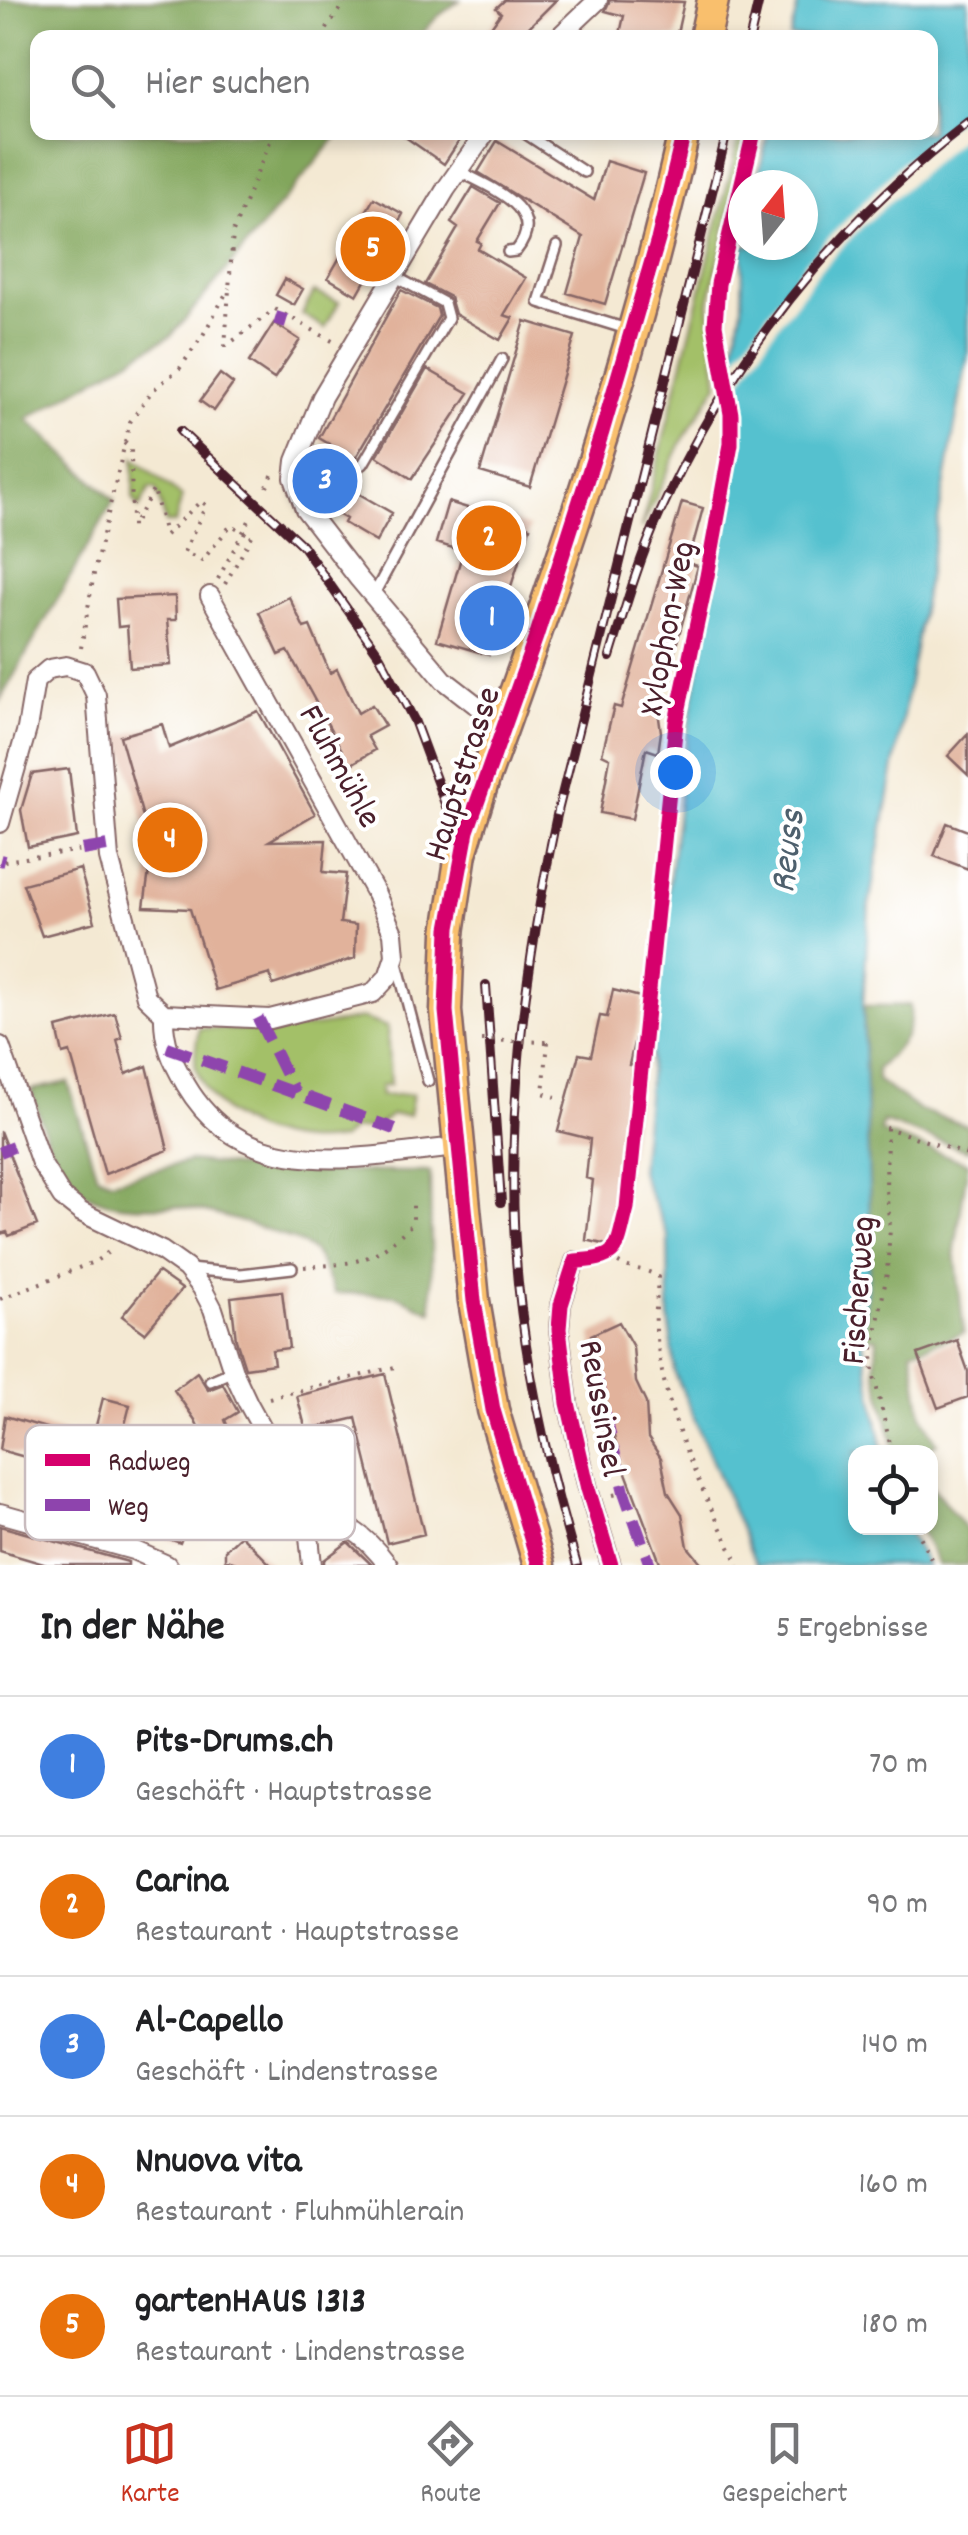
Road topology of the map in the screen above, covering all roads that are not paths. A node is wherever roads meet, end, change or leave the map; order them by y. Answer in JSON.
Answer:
{"nodes":[{"id":1,"x":598,"y":0,"type":"edge"},
{"id":2,"x":713,"y":0,"type":"edge"},
{"id":3,"x":566,"y":30,"type":"edge"},
{"id":4,"x":706,"y":30,"type":"edge"},
{"id":5,"x":480,"y":140,"type":"edge"},
{"id":6,"x":535,"y":140,"type":"edge"},
{"id":7,"x":682,"y":140,"type":"edge"},
{"id":8,"x":459,"y":171,"type":"junction"},
{"id":9,"x":584,"y":172,"type":"dead end"},
{"id":10,"x":557,"y":246,"type":"dead end"},
{"id":11,"x":508,"y":252,"type":"dead end"},
{"id":12,"x":394,"y":276,"type":"junction"},
{"id":13,"x":632,"y":331,"type":"junction"},
{"id":14,"x":502,"y":360,"type":"dead end"},
{"id":15,"x":296,"y":461,"type":"junction"},
{"id":16,"x":373,"y":594,"type":"junction"},
{"id":17,"x":210,"y":596,"type":"road end"},
{"id":18,"x":506,"y":720,"type":"junction"},
{"id":19,"x":0,"y":823,"type":"edge"},
{"id":20,"x":396,"y":956,"type":"junction"},
{"id":21,"x":164,"y":1014,"type":"junction"},
{"id":22,"x":0,"y":1046,"type":"edge"},
{"id":23,"x":428,"y":1081,"type":"dead end"},
{"id":24,"x":457,"y":1134,"type":"junction"},
{"id":25,"x":575,"y":1262,"type":"road end"},
{"id":26,"x":186,"y":1268,"type":"junction"},
{"id":27,"x":292,"y":1268,"type":"road end"},
{"id":28,"x":233,"y":1370,"type":"junction"},
{"id":29,"x":210,"y":1381,"type":"dead end"},
{"id":30,"x":260,"y":1425,"type":"edge"},
{"id":31,"x":0,"y":1513,"type":"edge"},
{"id":32,"x":25,"y":1520,"type":"edge"},
{"id":33,"x":355,"y":1529,"type":"edge"},
{"id":34,"x":97,"y":1540,"type":"edge"},
{"id":35,"x":309,"y":1540,"type":"edge"},
{"id":36,"x":168,"y":1565,"type":"edge"},
{"id":37,"x":312,"y":1565,"type":"edge"},
{"id":38,"x":388,"y":1565,"type":"edge"},
{"id":39,"x":539,"y":1565,"type":"edge"},
{"id":40,"x":611,"y":1565,"type":"edge"}],
"edges":[{"from":1,"to":3,"type":"street"},
{"from":2,"to":4,"type":"main road"},
{"from":5,"to":8,"type":"street"},
{"from":6,"to":9,"type":"lane"},
{"from":7,"to":13,"type":"main road","name":"Hauptstrasse"},
{"from":8,"to":11,"type":"lane"},
{"from":8,"to":12,"type":"street"},
{"from":10,"to":13,"type":"lane"},
{"from":12,"to":15,"type":"street"},
{"from":12,"to":15,"type":"lane"},
{"from":13,"to":18,"type":"main road","name":"Hauptstrasse"},
{"from":14,"to":16,"type":"lane"},
{"from":15,"to":16,"type":"street"},
{"from":16,"to":18,"type":"street"},
{"from":17,"to":20,"type":"street","name":"Fluhmühle"},
{"from":18,"to":24,"type":"main road","name":"Hauptstrasse","bridge":true},
{"from":19,"to":21,"type":"street"},
{"from":20,"to":21,"type":"street"},
{"from":20,"to":23,"type":"lane"},
{"from":21,"to":24,"type":"street"},
{"from":22,"to":26,"type":"street"},
{"from":24,"to":39,"type":"main road","name":"Hauptstrasse"},
{"from":25,"to":40,"type":"street","name":"Reussinsel"},
{"from":26,"to":27,"type":"lane"},
{"from":26,"to":28,"type":"street"},
{"from":28,"to":29,"type":"lane"},
{"from":28,"to":30,"type":"street"},
{"from":31,"to":32,"type":"street"},
{"from":33,"to":38,"type":"street"},
{"from":34,"to":36,"type":"street"},
{"from":35,"to":37,"type":"street"}]}
